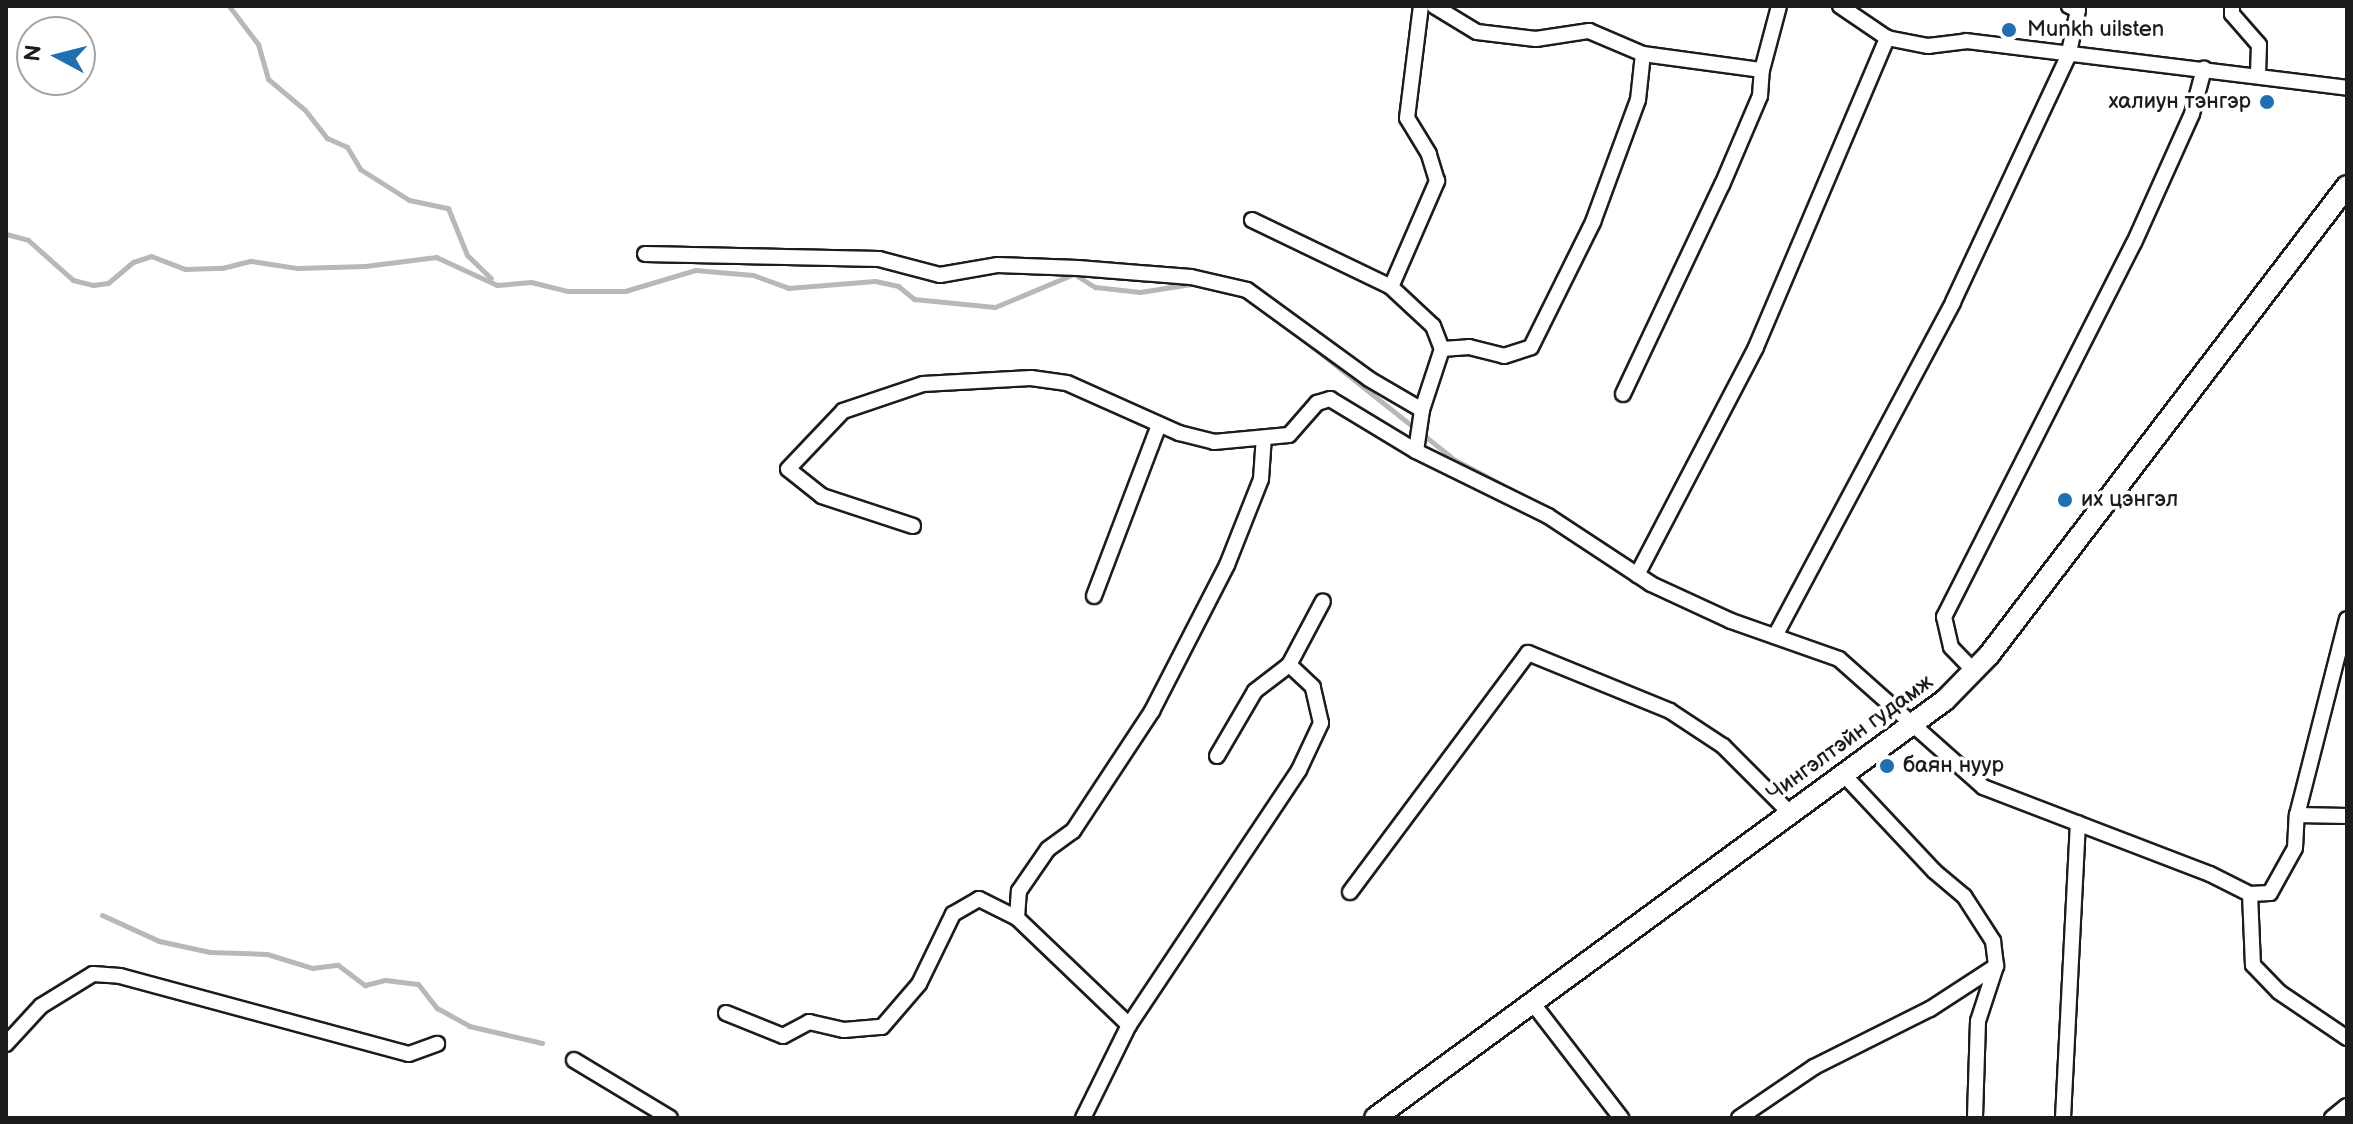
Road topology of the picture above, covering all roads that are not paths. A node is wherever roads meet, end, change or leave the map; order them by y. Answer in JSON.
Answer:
{"nodes":[{"id":1,"x":1421,"y":6,"type":"edge"},
{"id":2,"x":1434,"y":6,"type":"edge"},
{"id":3,"x":1779,"y":6,"type":"edge"},
{"id":4,"x":1840,"y":6,"type":"edge"},
{"id":5,"x":2232,"y":6,"type":"edge"},
{"id":6,"x":2075,"y":7,"type":"edge"},
{"id":7,"x":1887,"y":38,"type":"junction"},
{"id":8,"x":1643,"y":54,"type":"junction"},
{"id":9,"x":2068,"y":57,"type":"junction"},
{"id":10,"x":2204,"y":69,"type":"junction"},
{"id":11,"x":1762,"y":70,"type":"junction"},
{"id":12,"x":2258,"y":76,"type":"junction"},
{"id":13,"x":2347,"y":88,"type":"edge"},
{"id":14,"x":2347,"y":186,"type":"edge"},
{"id":15,"x":1252,"y":220,"type":"dead end"},
{"id":16,"x":645,"y":254,"type":"dead end"},
{"id":17,"x":1391,"y":287,"type":"junction"},
{"id":18,"x":1442,"y":349,"type":"junction"},
{"id":19,"x":1623,"y":394,"type":"dead end"},
{"id":20,"x":1422,"y":410,"type":"junction"},
{"id":21,"x":1159,"y":425,"type":"junction"},
{"id":22,"x":1264,"y":440,"type":"junction"},
{"id":23,"x":1416,"y":451,"type":"junction"},
{"id":24,"x":913,"y":526,"type":"dead end"},
{"id":25,"x":1637,"y":575,"type":"junction"},
{"id":26,"x":1094,"y":596,"type":"dead end"},
{"id":27,"x":1323,"y":601,"type":"dead end"},
{"id":28,"x":2347,"y":619,"type":"edge"},
{"id":29,"x":1775,"y":636,"type":"junction"},
{"id":30,"x":1289,"y":665,"type":"junction"},
{"id":31,"x":1974,"y":671,"type":"junction"},
{"id":32,"x":1911,"y":726,"type":"junction"},
{"id":33,"x":1217,"y":756,"type":"dead end"},
{"id":34,"x":1844,"y":775,"type":"junction"},
{"id":35,"x":1790,"y":813,"type":"junction"},
{"id":36,"x":2297,"y":815,"type":"junction"},
{"id":37,"x":2347,"y":816,"type":"edge"},
{"id":38,"x":2078,"y":823,"type":"junction"},
{"id":39,"x":1350,"y":892,"type":"dead end"},
{"id":40,"x":2250,"y":894,"type":"junction"},
{"id":41,"x":1017,"y":918,"type":"junction"},
{"id":42,"x":1996,"y":966,"type":"junction"},
{"id":43,"x":1531,"y":1001,"type":"junction"},
{"id":44,"x":726,"y":1013,"type":"dead end"},
{"id":45,"x":1129,"y":1025,"type":"junction"},
{"id":46,"x":2347,"y":1038,"type":"edge"},
{"id":47,"x":6,"y":1044,"type":"edge"},
{"id":48,"x":437,"y":1044,"type":"dead end"},
{"id":49,"x":574,"y":1060,"type":"dead end"},
{"id":50,"x":2347,"y":1106,"type":"edge"},
{"id":51,"x":670,"y":1118,"type":"edge"},
{"id":52,"x":1083,"y":1118,"type":"edge"},
{"id":53,"x":1375,"y":1118,"type":"edge"},
{"id":54,"x":1621,"y":1118,"type":"edge"},
{"id":55,"x":1739,"y":1118,"type":"edge"},
{"id":56,"x":1975,"y":1118,"type":"edge"},
{"id":57,"x":2063,"y":1118,"type":"edge"},
{"id":58,"x":2332,"y":1118,"type":"edge"}],
"edges":[{"from":1,"to":17,"type":"street"},
{"from":2,"to":8,"type":"street"},
{"from":3,"to":11,"type":"street"},
{"from":4,"to":7,"type":"street"},
{"from":5,"to":12,"type":"street"},
{"from":6,"to":9,"type":"street"},
{"from":7,"to":9,"type":"street"},
{"from":7,"to":25,"type":"street"},
{"from":8,"to":11,"type":"street"},
{"from":8,"to":18,"type":"street"},
{"from":9,"to":10,"type":"street"},
{"from":9,"to":29,"type":"street"},
{"from":10,"to":12,"type":"street"},
{"from":10,"to":31,"type":"street"},
{"from":11,"to":19,"type":"street"},
{"from":12,"to":13,"type":"street"},
{"from":14,"to":31,"type":"main road","name":"Чингэлтэйн гудамж"},
{"from":15,"to":17,"type":"street"},
{"from":16,"to":20,"type":"street"},
{"from":17,"to":18,"type":"street"},
{"from":18,"to":20,"type":"street"},
{"from":20,"to":23,"type":"street"},
{"from":21,"to":22,"type":"street"},
{"from":21,"to":24,"type":"street"},
{"from":21,"to":26,"type":"street"},
{"from":22,"to":23,"type":"street"},
{"from":22,"to":41,"type":"street"},
{"from":23,"to":25,"type":"street"},
{"from":25,"to":29,"type":"street"},
{"from":27,"to":30,"type":"street"},
{"from":28,"to":36,"type":"street"},
{"from":29,"to":32,"type":"street"},
{"from":30,"to":33,"type":"street"},
{"from":30,"to":45,"type":"street"},
{"from":31,"to":32,"type":"main road","name":"Чингэлтэйн гудамж"},
{"from":32,"to":34,"type":"main road","name":"Чингэлтэйн гудамж"},
{"from":32,"to":38,"type":"street"},
{"from":34,"to":35,"type":"main road","name":"Чингэлтэйн гудамж"},
{"from":34,"to":42,"type":"street"},
{"from":35,"to":39,"type":"street"},
{"from":35,"to":43,"type":"main road","name":"Чингэлтэйн гудамж"},
{"from":36,"to":37,"type":"street"},
{"from":36,"to":40,"type":"street"},
{"from":38,"to":40,"type":"street"},
{"from":38,"to":57,"type":"street"},
{"from":40,"to":46,"type":"street"},
{"from":41,"to":44,"type":"street"},
{"from":41,"to":45,"type":"street"},
{"from":42,"to":55,"type":"street"},
{"from":42,"to":56,"type":"street"},
{"from":43,"to":53,"type":"main road","name":"Чингэлтэйн гудамж"},
{"from":43,"to":54,"type":"street"},
{"from":45,"to":52,"type":"street"},
{"from":47,"to":48,"type":"street"},
{"from":49,"to":51,"type":"street"},
{"from":50,"to":58,"type":"street"}]}
